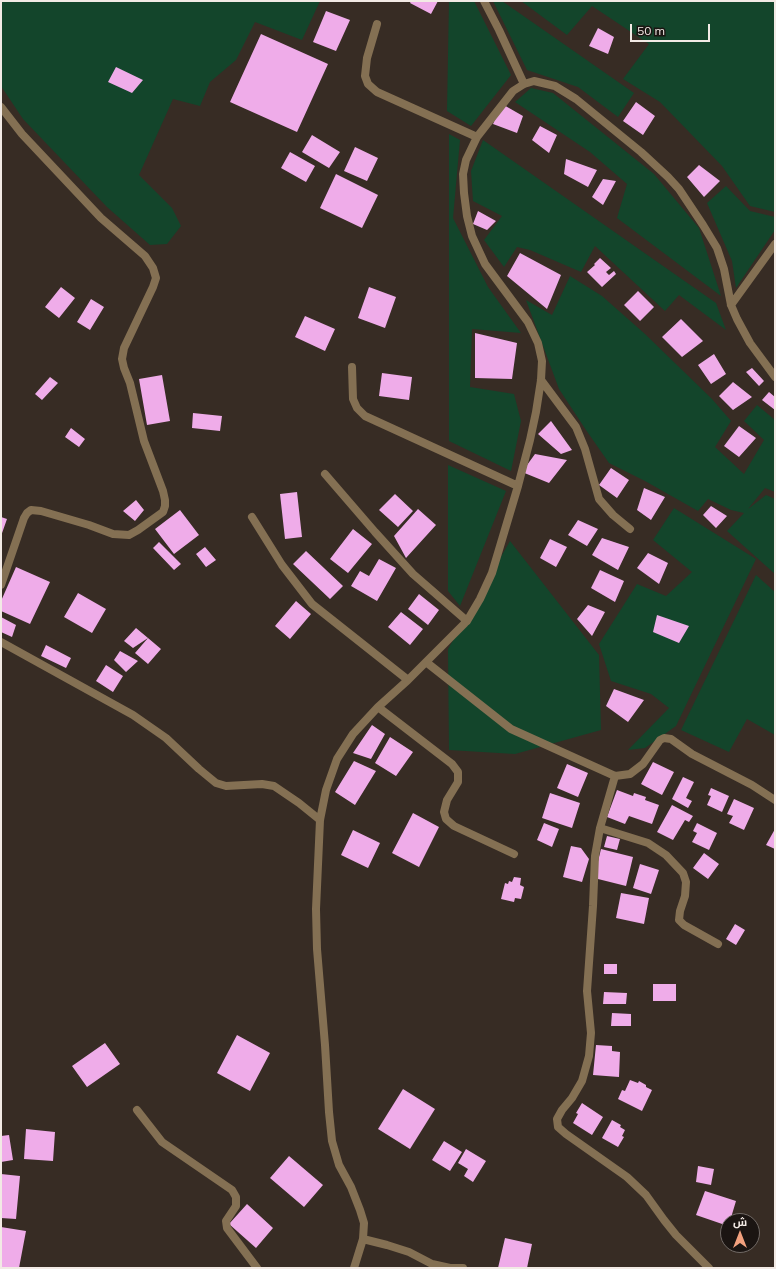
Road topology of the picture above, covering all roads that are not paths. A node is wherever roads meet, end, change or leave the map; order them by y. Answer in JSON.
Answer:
{"nodes":[{"id":1,"x":484,"y":1,"type":"edge"},
{"id":2,"x":377,"y":24,"type":"dead end"},
{"id":3,"x":524,"y":84,"type":"junction"},
{"id":4,"x":1,"y":107,"type":"edge"},
{"id":5,"x":477,"y":137,"type":"junction"},
{"id":6,"x":775,"y":244,"type":"edge"},
{"id":7,"x":731,"y":305,"type":"junction"},
{"id":8,"x":352,"y":366,"type":"dead end"},
{"id":9,"x":775,"y":377,"type":"edge"},
{"id":10,"x":541,"y":380,"type":"junction"},
{"id":11,"x":325,"y":474,"type":"dead end"},
{"id":12,"x":518,"y":486,"type":"junction"},
{"id":13,"x":252,"y":517,"type":"dead end"},
{"id":14,"x":630,"y":529,"type":"dead end"},
{"id":15,"x":1,"y":585,"type":"edge"},
{"id":16,"x":467,"y":621,"type":"junction"},
{"id":17,"x":1,"y":642,"type":"edge"},
{"id":18,"x":426,"y":662,"type":"junction"},
{"id":19,"x":408,"y":680,"type":"junction"},
{"id":20,"x":378,"y":707,"type":"junction"},
{"id":21,"x":615,"y":776,"type":"junction"},
{"id":22,"x":775,"y":800,"type":"edge"},
{"id":23,"x":320,"y":820,"type":"junction"},
{"id":24,"x":600,"y":828,"type":"junction"},
{"id":25,"x":514,"y":854,"type":"dead end"},
{"id":26,"x":718,"y":944,"type":"dead end"},
{"id":27,"x":137,"y":1110,"type":"dead end"},
{"id":28,"x":363,"y":1239,"type":"junction"},
{"id":29,"x":257,"y":1268,"type":"edge"},
{"id":30,"x":354,"y":1268,"type":"edge"},
{"id":31,"x":463,"y":1268,"type":"edge"},
{"id":32,"x":709,"y":1268,"type":"edge"}],
"edges":[{"from":1,"to":3,"type":"street"},
{"from":2,"to":5,"type":"street"},
{"from":3,"to":5,"type":"street"},
{"from":3,"to":7,"type":"street"},
{"from":4,"to":15,"type":"street"},
{"from":5,"to":10,"type":"street"},
{"from":6,"to":7,"type":"street"},
{"from":7,"to":9,"type":"street"},
{"from":8,"to":12,"type":"street"},
{"from":10,"to":12,"type":"street"},
{"from":10,"to":14,"type":"street"},
{"from":11,"to":16,"type":"street"},
{"from":12,"to":16,"type":"street"},
{"from":13,"to":19,"type":"street"},
{"from":16,"to":18,"type":"street"},
{"from":17,"to":23,"type":"street"},
{"from":18,"to":19,"type":"street"},
{"from":18,"to":21,"type":"street"},
{"from":19,"to":20,"type":"street"},
{"from":20,"to":23,"type":"street"},
{"from":20,"to":25,"type":"street"},
{"from":21,"to":22,"type":"street"},
{"from":21,"to":24,"type":"street"},
{"from":23,"to":28,"type":"street"},
{"from":24,"to":26,"type":"street"},
{"from":24,"to":32,"type":"street"},
{"from":27,"to":29,"type":"street"},
{"from":28,"to":30,"type":"street"},
{"from":28,"to":31,"type":"street"}]}
